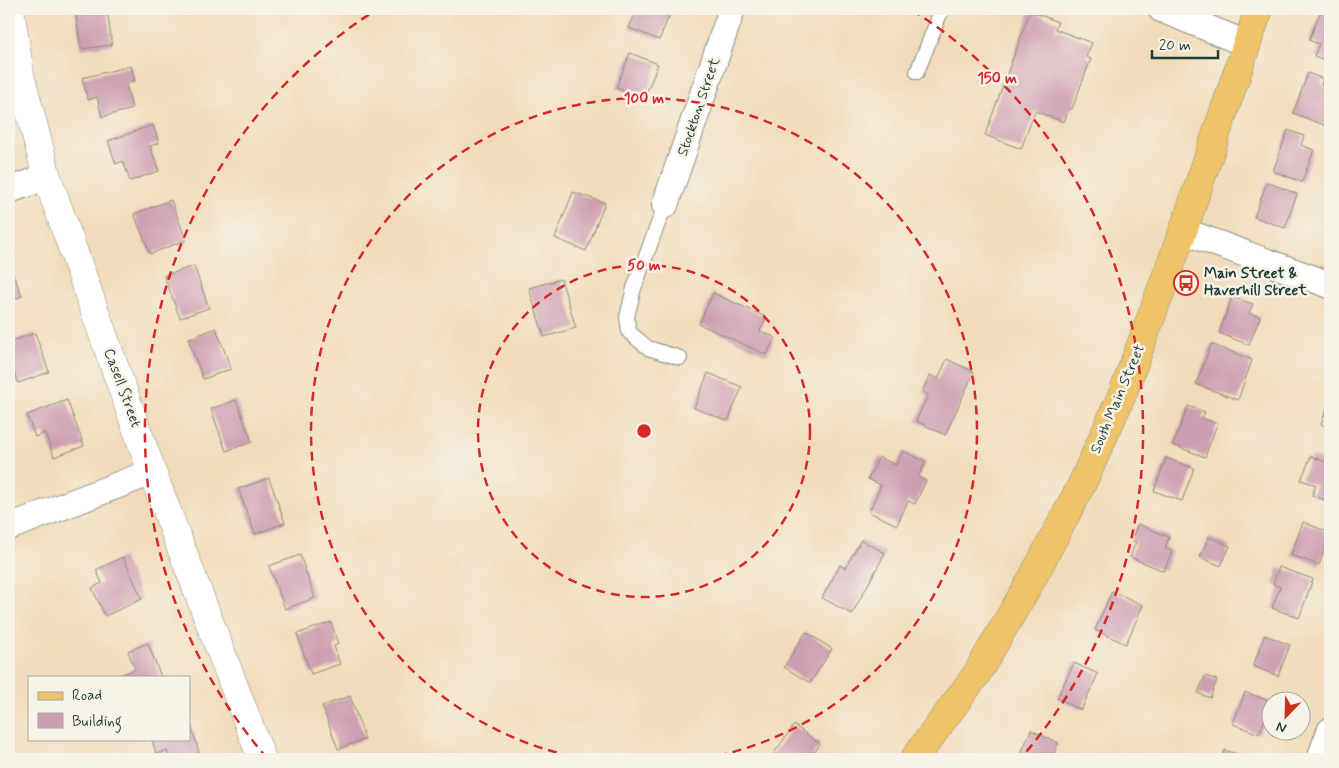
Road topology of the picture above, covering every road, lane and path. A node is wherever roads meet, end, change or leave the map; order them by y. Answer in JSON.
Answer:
{"nodes":[{"id":1,"x":10,"y":9,"type":"edge"},
{"id":2,"x":732,"y":9,"type":"edge"},
{"id":3,"x":942,"y":9,"type":"edge"},
{"id":4,"x":1161,"y":9,"type":"edge"},
{"id":5,"x":1260,"y":9,"type":"edge"},
{"id":6,"x":1247,"y":44,"type":"junction"},
{"id":7,"x":917,"y":72,"type":"dead end"},
{"id":8,"x":46,"y":177,"type":"junction"},
{"id":9,"x":9,"y":190,"type":"edge"},
{"id":10,"x":665,"y":205,"type":"joint"},
{"id":11,"x":1183,"y":230,"type":"junction"},
{"id":12,"x":1330,"y":285,"type":"edge"},
{"id":13,"x":680,"y":358,"type":"dead end"},
{"id":14,"x":152,"y":472,"type":"junction"},
{"id":15,"x":9,"y":527,"type":"edge"},
{"id":16,"x":1330,"y":731,"type":"edge"},
{"id":17,"x":262,"y":759,"type":"edge"},
{"id":18,"x":914,"y":759,"type":"edge"},
{"id":19,"x":1320,"y":759,"type":"edge"}],
"edges":[{"from":1,"to":8,"type":"street","name":"Casell Street"},
{"from":2,"to":10,"type":"street","name":"Stockton Street"},
{"from":3,"to":7,"type":"lane"},
{"from":4,"to":6,"type":"street"},
{"from":5,"to":6,"type":"main road","name":"South Main Street"},
{"from":6,"to":11,"type":"main road","name":"South Main Street"},
{"from":8,"to":9,"type":"street"},
{"from":8,"to":14,"type":"street","name":"Casell Street"},
{"from":10,"to":13,"type":"lane"},
{"from":11,"to":12,"type":"street"},
{"from":11,"to":18,"type":"main road","name":"South Main Street"},
{"from":14,"to":15,"type":"street"},
{"from":14,"to":17,"type":"street","name":"Casell Street"},
{"from":16,"to":19,"type":"street"}]}
